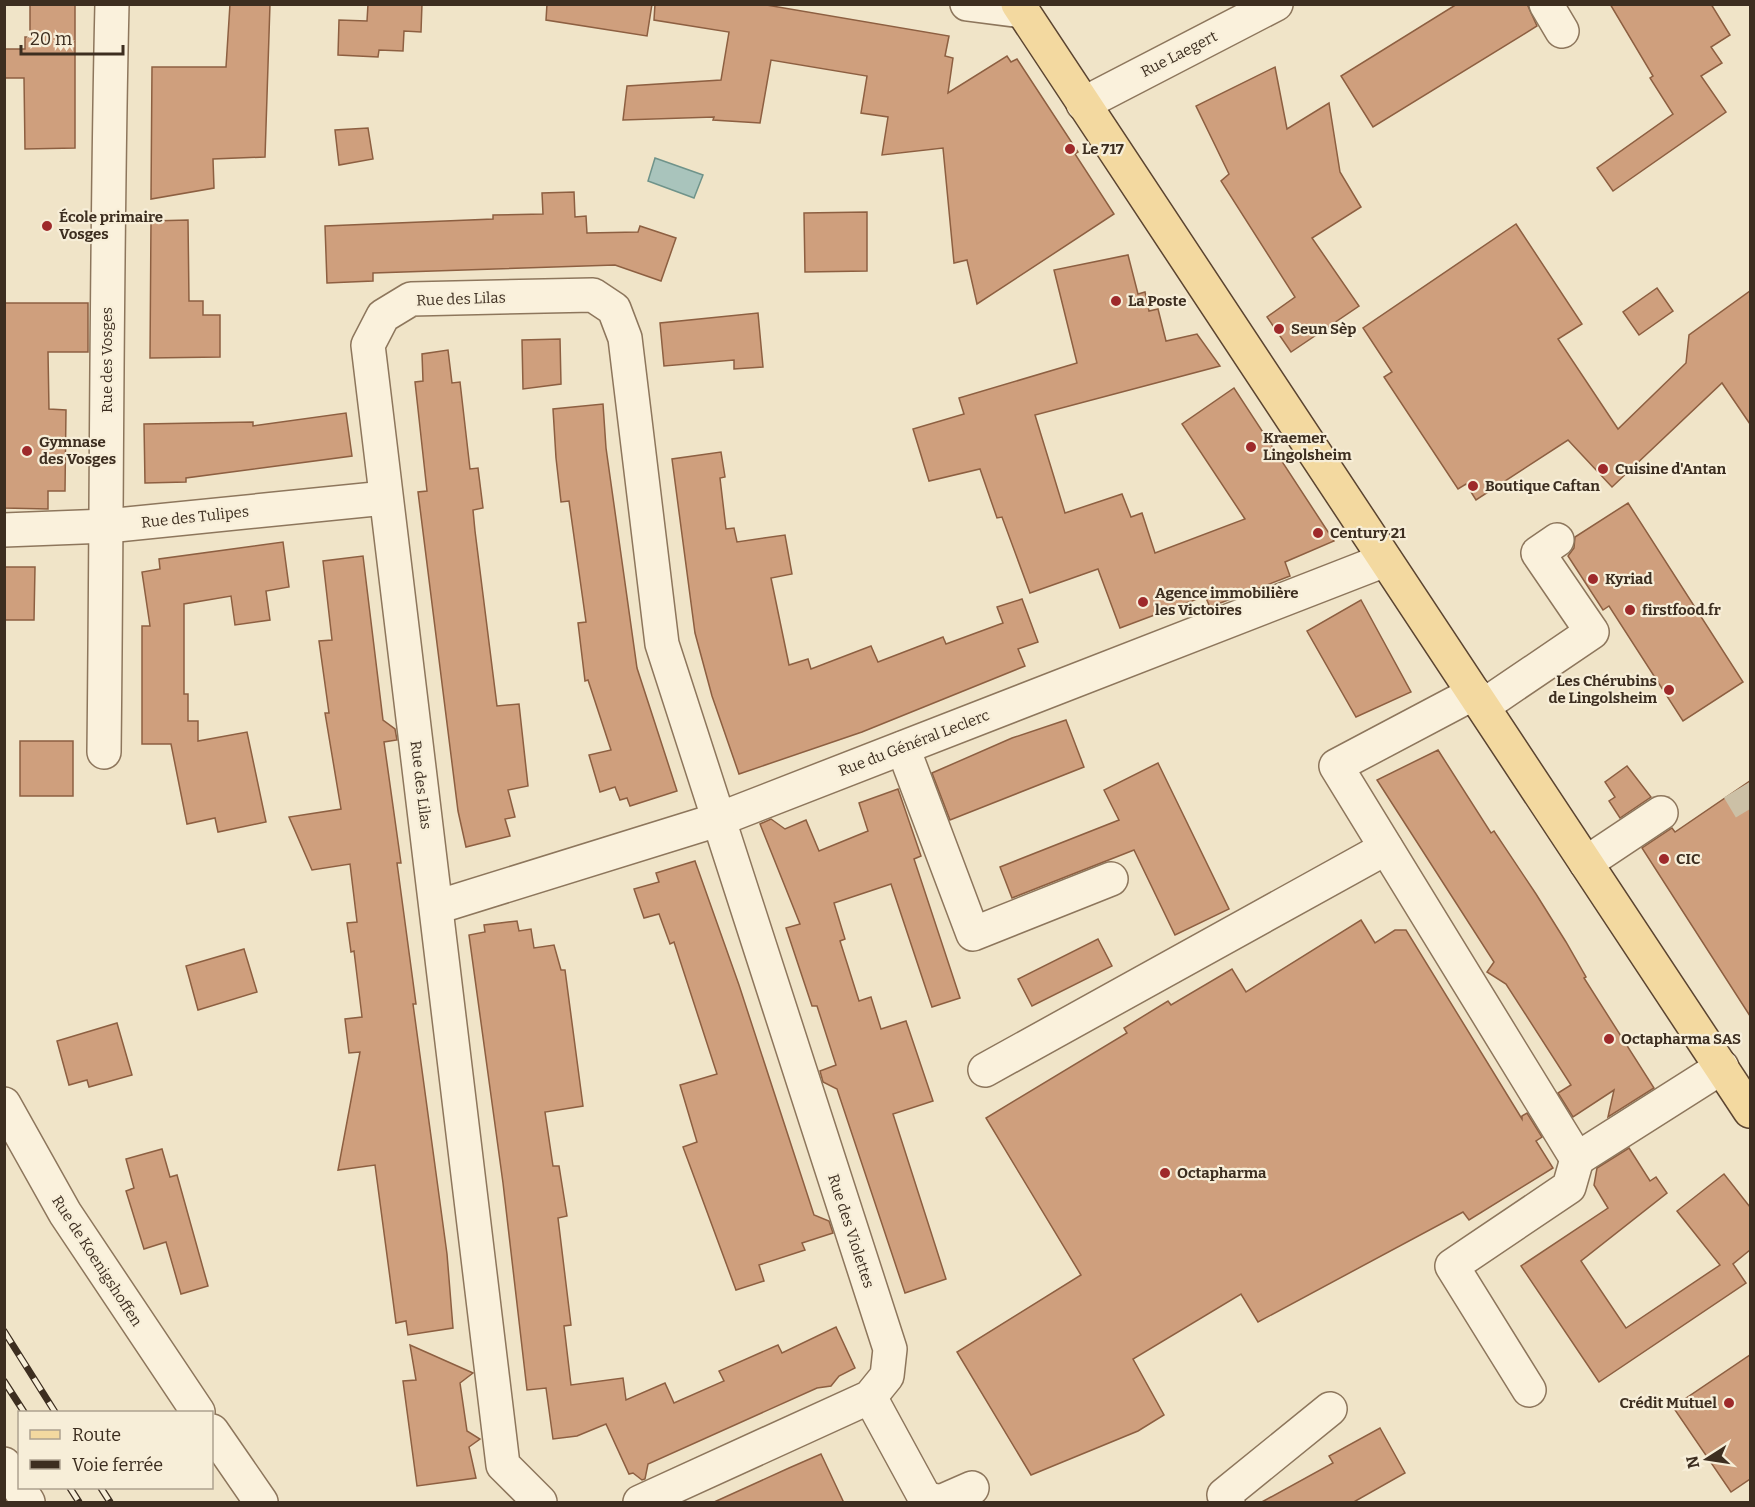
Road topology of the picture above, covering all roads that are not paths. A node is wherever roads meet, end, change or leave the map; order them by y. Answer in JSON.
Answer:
{"nodes":[{"id":1,"x":112,"y":4,"type":"edge"},
{"id":2,"x":967,"y":4,"type":"edge"},
{"id":3,"x":1276,"y":4,"type":"edge"},
{"id":4,"x":1020,"y":8,"type":"edge"},
{"id":5,"x":1083,"y":104,"type":"junction"},
{"id":6,"x":385,"y":498,"type":"junction"},
{"id":7,"x":107,"y":526,"type":"junction"},
{"id":8,"x":4,"y":530,"type":"edge"},
{"id":9,"x":1557,"y":540,"type":"dead end"},
{"id":10,"x":1385,"y":560,"type":"junction"},
{"id":11,"x":1479,"y":700,"type":"junction"},
{"id":12,"x":903,"y":747,"type":"junction"},
{"id":13,"x":104,"y":752,"type":"dead end"},
{"id":14,"x":1661,"y":813,"type":"dead end"},
{"id":15,"x":717,"y":820,"type":"junction"},
{"id":16,"x":1386,"y":848,"type":"junction"},
{"id":17,"x":1586,"y":863,"type":"junction"},
{"id":18,"x":1111,"y":879,"type":"dead end"},
{"id":19,"x":436,"y":907,"type":"junction"},
{"id":20,"x":986,"y":1070,"type":"dead end"},
{"id":21,"x":1740,"y":1088,"type":"edge"},
{"id":22,"x":4,"y":1104,"type":"edge"},
{"id":23,"x":1577,"y":1159,"type":"junction"},
{"id":24,"x":1529,"y":1390,"type":"dead end"},
{"id":25,"x":870,"y":1397,"type":"junction"},
{"id":26,"x":1330,"y":1409,"type":"dead end"},
{"id":27,"x":197,"y":1411,"type":"edge"},
{"id":28,"x":213,"y":1432,"type":"edge"},
{"id":29,"x":4,"y":1464,"type":"edge"},
{"id":30,"x":18,"y":1487,"type":"edge"},
{"id":31,"x":972,"y":1488,"type":"dead end"},
{"id":32,"x":19,"y":1489,"type":"edge"},
{"id":33,"x":28,"y":1503,"type":"edge"},
{"id":34,"x":261,"y":1503,"type":"edge"},
{"id":35,"x":540,"y":1503,"type":"edge"},
{"id":36,"x":640,"y":1503,"type":"edge"},
{"id":37,"x":940,"y":1503,"type":"edge"},
{"id":38,"x":1228,"y":1503,"type":"edge"}],
"edges":[{"from":1,"to":7,"type":"street","name":"Rue des Vosges"},
{"from":2,"to":4,"type":"street"},
{"from":3,"to":5,"type":"street","name":"Rue Laegert"},
{"from":4,"to":5,"type":"main road"},
{"from":5,"to":10,"type":"main road"},
{"from":6,"to":7,"type":"street","name":"Rue des Tulipes"},
{"from":6,"to":15,"type":"street","name":"Rue des Lilas"},
{"from":6,"to":19,"type":"street","name":"Rue des Lilas"},
{"from":7,"to":8,"type":"street","name":"Rue des Tulipes"},
{"from":7,"to":13,"type":"street","name":"Rue des Vosges"},
{"from":9,"to":11,"type":"street"},
{"from":10,"to":11,"type":"main road"},
{"from":10,"to":12,"type":"street","name":"Rue du Général Leclerc"},
{"from":11,"to":16,"type":"street"},
{"from":11,"to":17,"type":"main road"},
{"from":12,"to":15,"type":"street","name":"Rue du Général Leclerc"},
{"from":12,"to":18,"type":"street"},
{"from":14,"to":17,"type":"street"},
{"from":15,"to":19,"type":"street","name":"Rue du Général Leclerc"},
{"from":15,"to":25,"type":"street","name":"Rue des Violettes"},
{"from":16,"to":20,"type":"street"},
{"from":16,"to":23,"type":"street"},
{"from":17,"to":21,"type":"main road"},
{"from":19,"to":35,"type":"street"},
{"from":21,"to":23,"type":"street"},
{"from":22,"to":27,"type":"street","name":"Rue de Koenigshoffen"},
{"from":23,"to":24,"type":"street"},
{"from":25,"to":36,"type":"street","name":"Rue des Violettes"},
{"from":25,"to":37,"type":"street"},
{"from":26,"to":38,"type":"street"},
{"from":28,"to":34,"type":"street"},
{"from":29,"to":30,"type":"street"},
{"from":31,"to":37,"type":"street"},
{"from":32,"to":33,"type":"street"}]}
